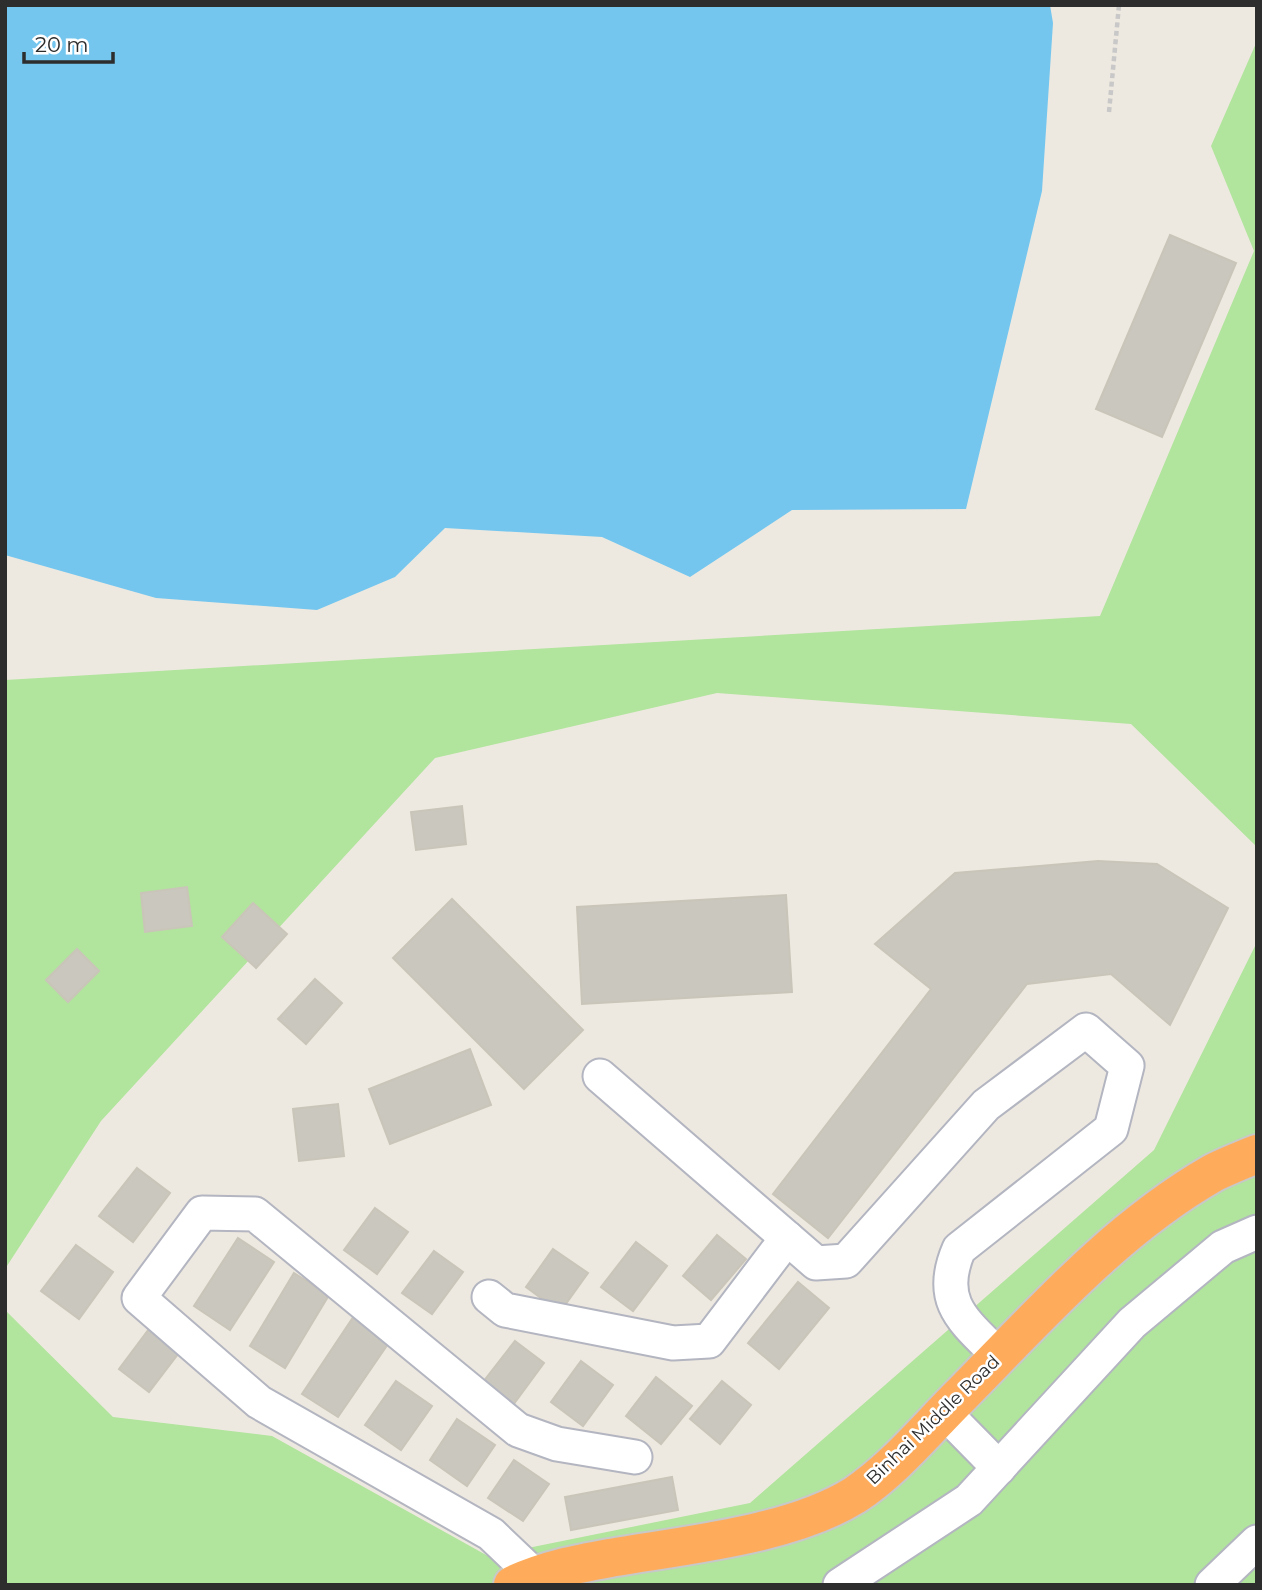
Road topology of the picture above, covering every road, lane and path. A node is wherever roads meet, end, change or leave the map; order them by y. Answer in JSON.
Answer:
{"nodes":[{"id":1,"x":1119,"y":5,"type":"edge"},
{"id":2,"x":1109,"y":112,"type":"dead end"},
{"id":3,"x":600,"y":1076,"type":"dead end"},
{"id":4,"x":1257,"y":1154,"type":"edge"},
{"id":5,"x":1257,"y":1232,"type":"edge"},
{"id":6,"x":787,"y":1238,"type":"junction"},
{"id":7,"x":489,"y":1297,"type":"dead end"},
{"id":8,"x":999,"y":1356,"type":"junction"},
{"id":9,"x":944,"y":1412,"type":"junction"},
{"id":10,"x":635,"y":1457,"type":"dead end"},
{"id":11,"x":999,"y":1468,"type":"junction"},
{"id":12,"x":1257,"y":1542,"type":"edge"},
{"id":13,"x":524,"y":1580,"type":"edge"},
{"id":14,"x":840,"y":1585,"type":"edge"},
{"id":15,"x":1212,"y":1585,"type":"edge"}],
"edges":[{"from":1,"to":2,"type":"path"},
{"from":3,"to":6,"type":"lane"},
{"from":4,"to":8,"type":"highway","name":"Binhai Middle Road"},
{"from":5,"to":11,"type":"lane"},
{"from":6,"to":7,"type":"lane"},
{"from":6,"to":8,"type":"lane"},
{"from":8,"to":9,"type":"highway","name":"Binhai Middle Road"},
{"from":9,"to":11,"type":"lane"},
{"from":9,"to":13,"type":"highway","name":"Binhai Middle Road"},
{"from":10,"to":13,"type":"lane"},
{"from":11,"to":14,"type":"lane"},
{"from":12,"to":15,"type":"lane"}]}
